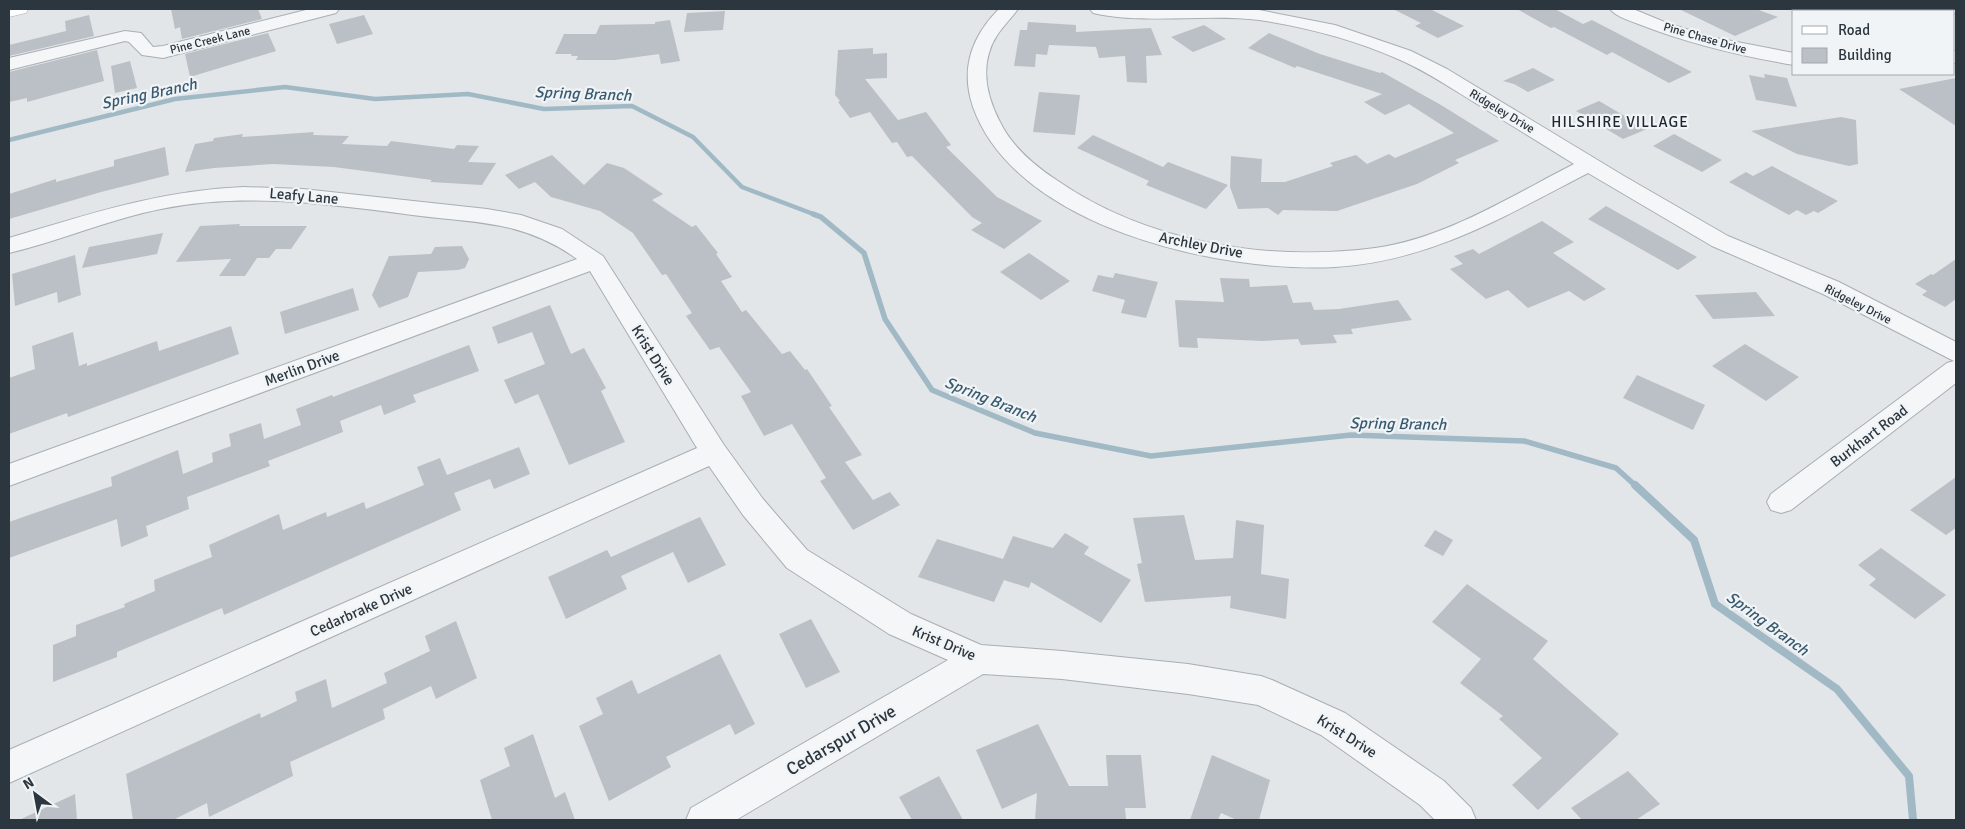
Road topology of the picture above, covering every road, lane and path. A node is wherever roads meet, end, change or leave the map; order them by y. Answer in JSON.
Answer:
{"nodes":[{"id":1,"x":19,"y":9,"type":"edge"},
{"id":2,"x":330,"y":9,"type":"edge"},
{"id":3,"x":1009,"y":9,"type":"edge"},
{"id":4,"x":1098,"y":9,"type":"edge"},
{"id":5,"x":1619,"y":9,"type":"edge"},
{"id":6,"x":1657,"y":9,"type":"edge"},
{"id":7,"x":9,"y":11,"type":"edge"},
{"id":8,"x":1260,"y":12,"type":"edge"},
{"id":9,"x":1637,"y":17,"type":"junction"},
{"id":10,"x":1792,"y":59,"type":"edge"},
{"id":11,"x":9,"y":64,"type":"edge"},
{"id":12,"x":1590,"y":164,"type":"junction"},
{"id":13,"x":9,"y":246,"type":"edge"},
{"id":14,"x":595,"y":261,"type":"junction"},
{"id":15,"x":1956,"y":353,"type":"edge"},
{"id":16,"x":1956,"y":370,"type":"edge"},
{"id":17,"x":714,"y":452,"type":"junction"},
{"id":18,"x":9,"y":475,"type":"edge"},
{"id":19,"x":1781,"y":502,"type":"dead end"},
{"id":20,"x":979,"y":659,"type":"junction"},
{"id":21,"x":9,"y":767,"type":"edge"},
{"id":22,"x":703,"y":820,"type":"edge"},
{"id":23,"x":1459,"y":820,"type":"edge"}],
"edges":[{"from":1,"to":7,"type":"main road"},
{"from":2,"to":11,"type":"street","name":"Pine Creek Lane"},
{"from":3,"to":12,"type":"street","name":"Archley Drive"},
{"from":4,"to":8,"type":"street","name":"Ridgeley Drive"},
{"from":5,"to":9,"type":"street","name":"Pine Chase Drive"},
{"from":6,"to":9,"type":"street"},
{"from":8,"to":12,"type":"street","name":"Ridgeley Drive"},
{"from":9,"to":10,"type":"street","name":"Pine Chase Drive"},
{"from":12,"to":15,"type":"street","name":"Ridgeley Drive"},
{"from":13,"to":14,"type":"street","name":"Leafy Lane"},
{"from":14,"to":17,"type":"street","name":"Krist Drive"},
{"from":14,"to":18,"type":"street","name":"Merlin Drive"},
{"from":16,"to":19,"type":"street","name":"Burkhart Road"},
{"from":17,"to":20,"type":"street","name":"Krist Drive"},
{"from":17,"to":21,"type":"street","name":"Cedarbrake Drive"},
{"from":20,"to":22,"type":"street","name":"Cedarspur Drive"},
{"from":20,"to":23,"type":"street","name":"Krist Drive"}]}
